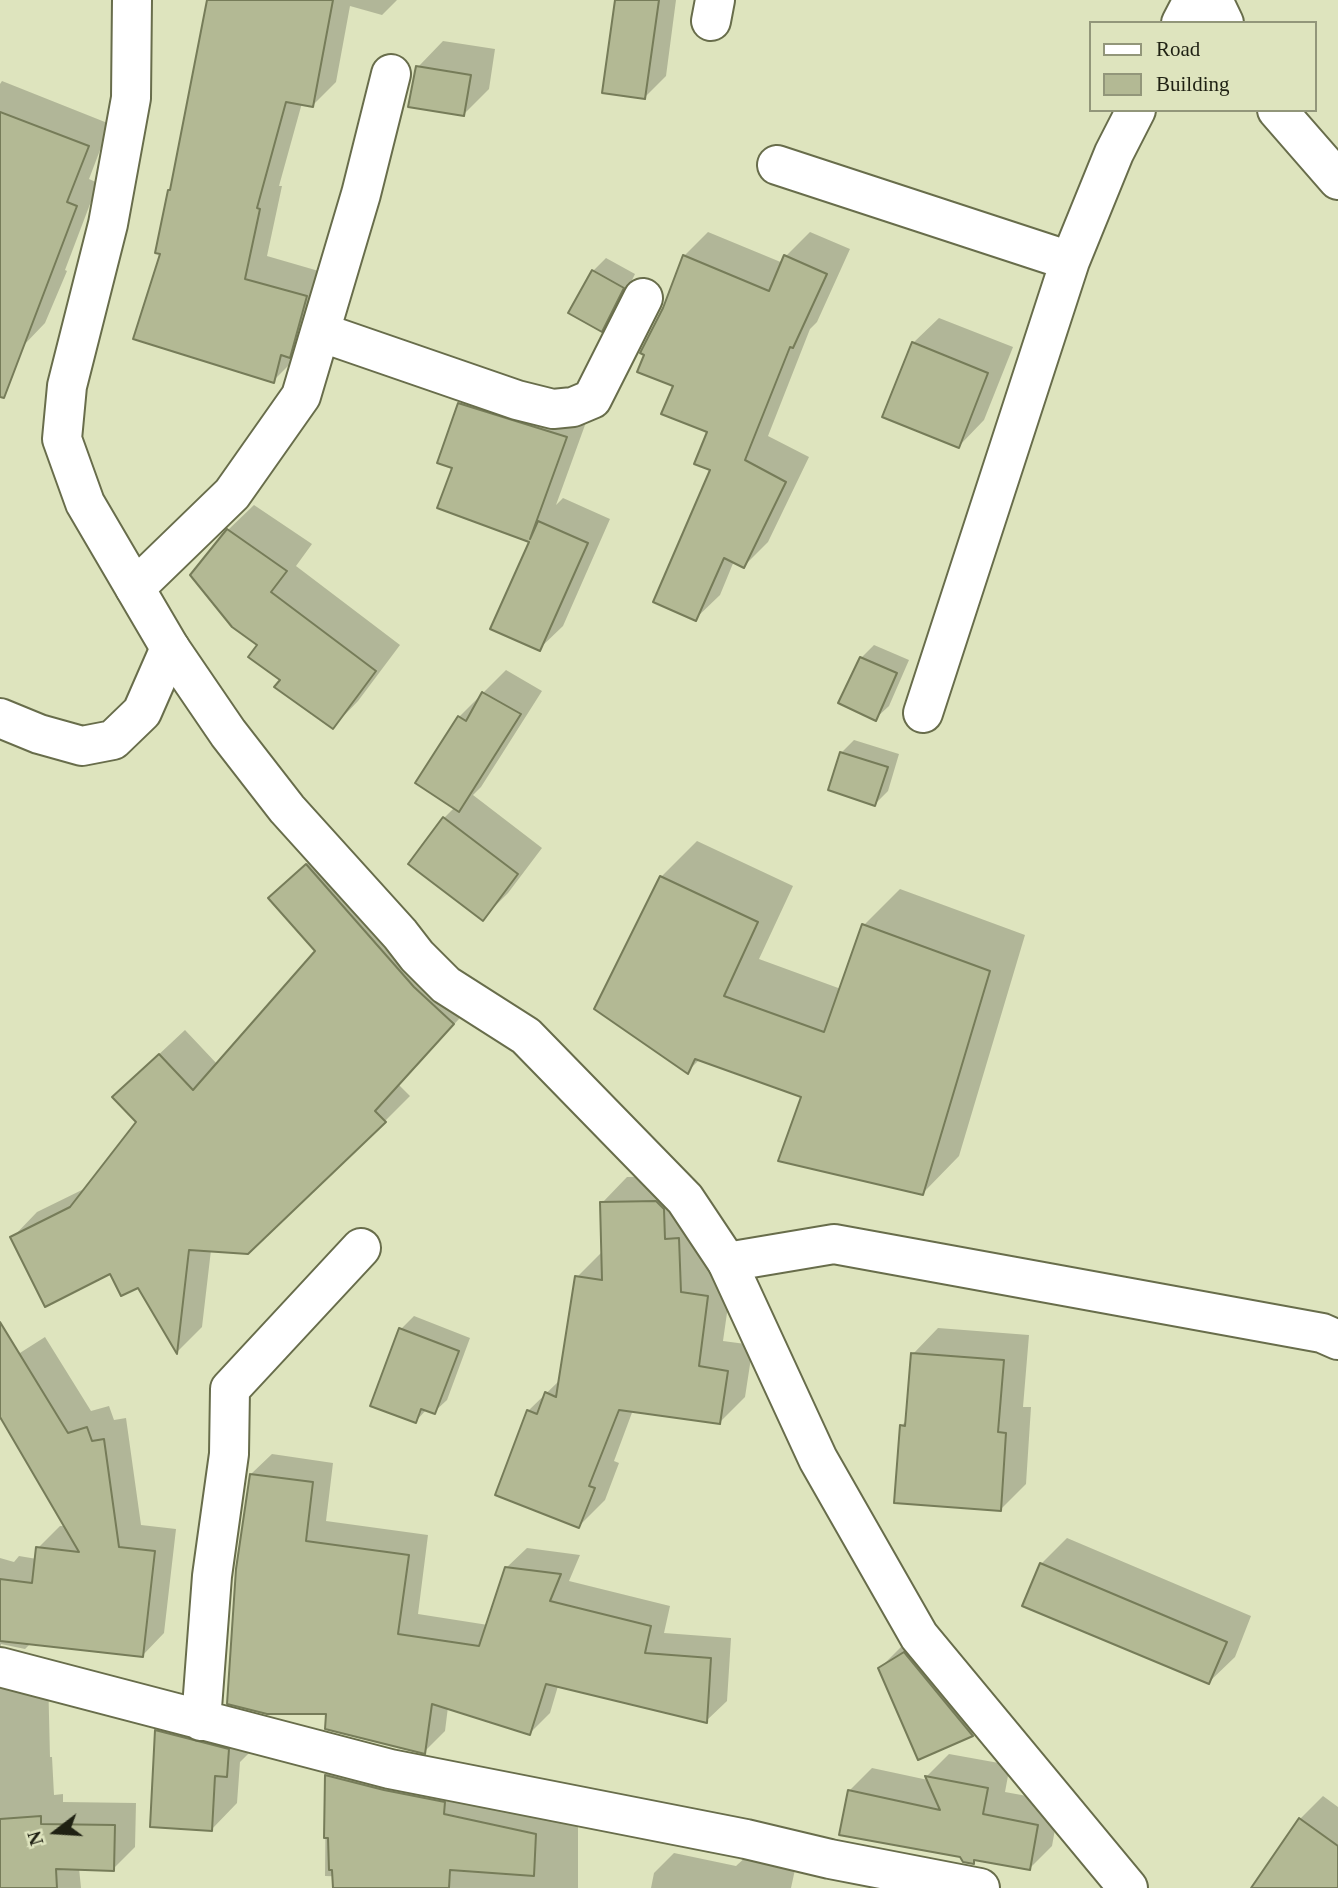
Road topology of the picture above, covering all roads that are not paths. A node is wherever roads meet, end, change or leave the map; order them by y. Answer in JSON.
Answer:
{"nodes":[{"id":1,"x":132,"y":0,"type":"edge"},
{"id":2,"x":1194,"y":0,"type":"edge"},
{"id":3,"x":1213,"y":0,"type":"edge"},
{"id":4,"x":1182,"y":21,"type":"edge"},
{"id":5,"x":1223,"y":21,"type":"edge"},
{"id":6,"x":391,"y":74,"type":"dead end"},
{"id":7,"x":1135,"y":112,"type":"edge"},
{"id":8,"x":1280,"y":112,"type":"edge"},
{"id":9,"x":777,"y":165,"type":"dead end"},
{"id":10,"x":1338,"y":180,"type":"edge"},
{"id":11,"x":1070,"y":261,"type":"junction"},
{"id":12,"x":643,"y":298,"type":"dead end"},
{"id":13,"x":320,"y":332,"type":"junction"},
{"id":14,"x":135,"y":588,"type":"junction"},
{"id":15,"x":170,"y":648,"type":"junction"},
{"id":16,"x":923,"y":713,"type":"dead end"},
{"id":17,"x":0,"y":718,"type":"edge"},
{"id":18,"x":361,"y":1248,"type":"dead end"},
{"id":19,"x":727,"y":1262,"type":"junction"},
{"id":20,"x":1338,"y":1340,"type":"edge"},
{"id":21,"x":0,"y":1667,"type":"edge"},
{"id":22,"x":201,"y":1721,"type":"junction"},
{"id":23,"x":981,"y":1888,"type":"edge"},
{"id":24,"x":1128,"y":1888,"type":"edge"}],
"edges":[{"from":1,"to":14,"type":"street"},
{"from":2,"to":4,"type":"street"},
{"from":3,"to":5,"type":"street"},
{"from":6,"to":13,"type":"street"},
{"from":7,"to":11,"type":"street"},
{"from":8,"to":10,"type":"street"},
{"from":9,"to":11,"type":"street"},
{"from":11,"to":16,"type":"street"},
{"from":12,"to":13,"type":"street"},
{"from":13,"to":14,"type":"street"},
{"from":14,"to":15,"type":"street"},
{"from":15,"to":17,"type":"street"},
{"from":15,"to":19,"type":"street"},
{"from":18,"to":22,"type":"street"},
{"from":19,"to":20,"type":"street"},
{"from":19,"to":24,"type":"street"},
{"from":21,"to":22,"type":"street"},
{"from":22,"to":23,"type":"street"}]}
